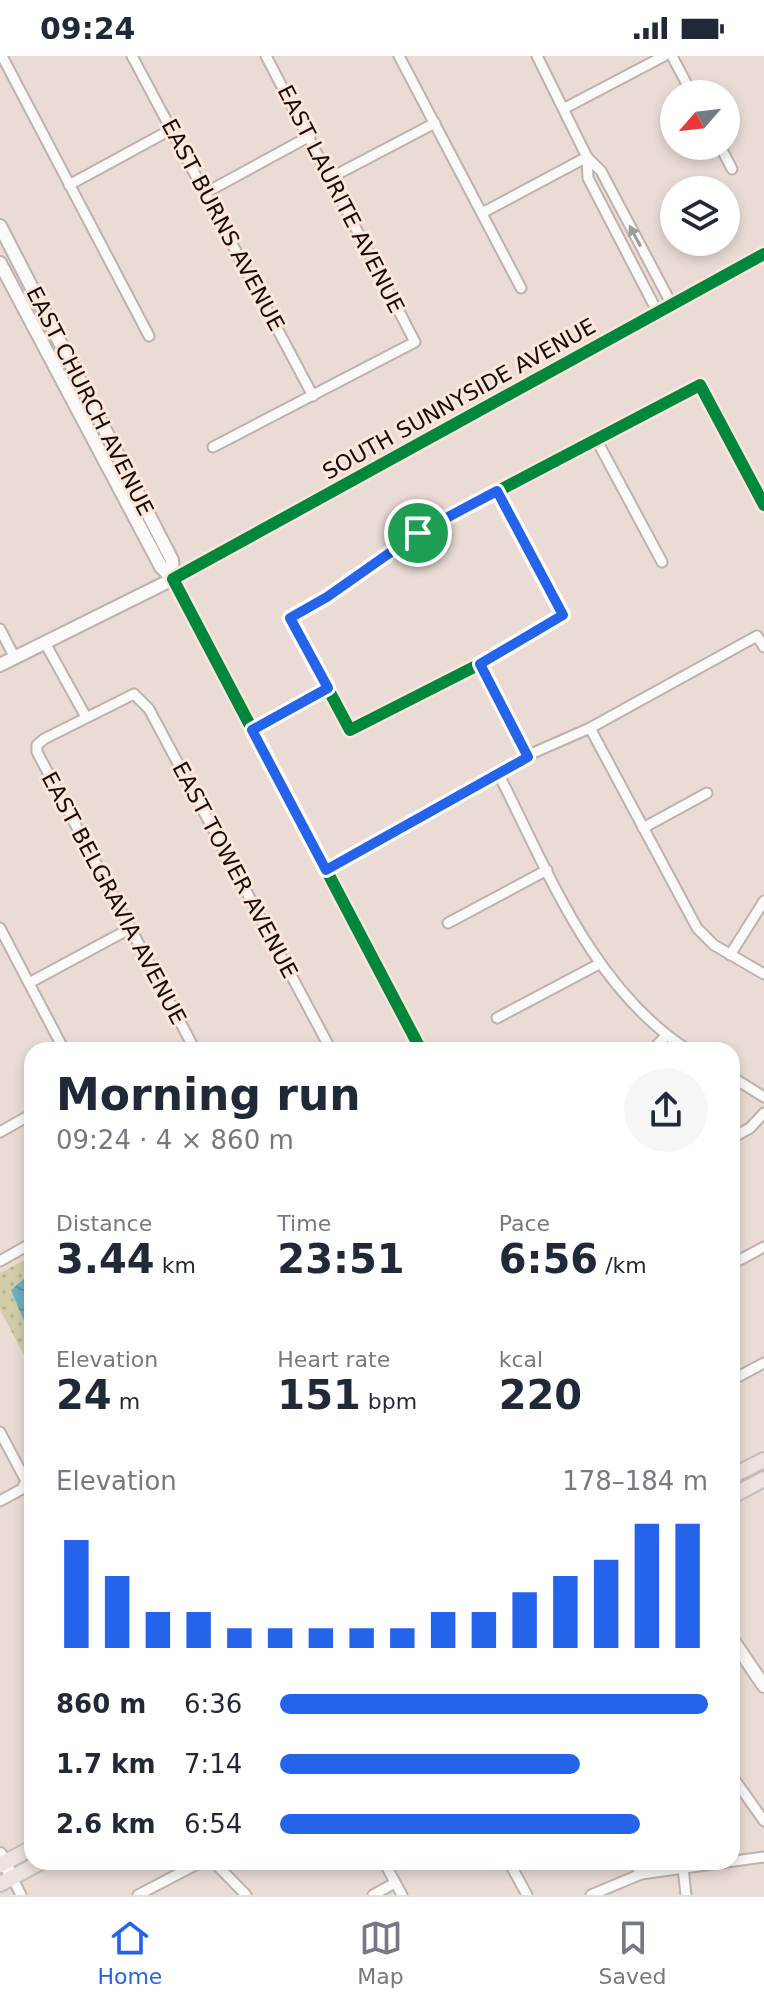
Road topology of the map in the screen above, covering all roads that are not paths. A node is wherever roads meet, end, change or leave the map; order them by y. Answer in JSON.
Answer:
{"nodes":[{"id":1,"x":2,"y":56,"type":"edge"},
{"id":2,"x":132,"y":56,"type":"edge"},
{"id":3,"x":266,"y":56,"type":"edge"},
{"id":4,"x":399,"y":56,"type":"edge"},
{"id":5,"x":537,"y":56,"type":"edge"},
{"id":6,"x":664,"y":56,"type":"edge"},
{"id":7,"x":672,"y":56,"type":"edge"},
{"id":8,"x":685,"y":80,"type":"edge"},
{"id":9,"x":565,"y":108,"type":"junction"},
{"id":10,"x":435,"y":123,"type":"junction"},
{"id":11,"x":172,"y":129,"type":"junction"},
{"id":12,"x":310,"y":136,"type":"junction"},
{"id":13,"x":587,"y":157,"type":"junction"},
{"id":14,"x":727,"y":160,"type":"edge"},
{"id":15,"x":732,"y":169,"type":"dead end"},
{"id":16,"x":332,"y":177,"type":"junction"},
{"id":17,"x":69,"y":185,"type":"junction"},
{"id":18,"x":207,"y":192,"type":"junction"},
{"id":19,"x":482,"y":213,"type":"junction"},
{"id":20,"x":0,"y":226,"type":"edge"},
{"id":21,"x":763,"y":258,"type":"edge"},
{"id":22,"x":0,"y":263,"type":"edge"},
{"id":23,"x":521,"y":288,"type":"dead end"},
{"id":24,"x":672,"y":305,"type":"junction"},
{"id":25,"x":658,"y":313,"type":"junction"},
{"id":26,"x":149,"y":336,"type":"dead end"},
{"id":27,"x":313,"y":396,"type":"junction"},
{"id":28,"x":596,"y":439,"type":"junction"},
{"id":29,"x":213,"y":447,"type":"dead end"},
{"id":30,"x":497,"y":491,"type":"junction"},
{"id":31,"x":764,"y":505,"type":"edge"},
{"id":32,"x":662,"y":562,"type":"dead end"},
{"id":33,"x":173,"y":579,"type":"junction"},
{"id":34,"x":0,"y":629,"type":"edge"},
{"id":35,"x":45,"y":643,"type":"junction"},
{"id":36,"x":764,"y":647,"type":"edge"},
{"id":37,"x":15,"y":658,"type":"junction"},
{"id":38,"x":480,"y":664,"type":"junction"},
{"id":39,"x":0,"y":665,"type":"edge"},
{"id":40,"x":328,"y":688,"type":"junction"},
{"id":41,"x":86,"y":717,"type":"junction"},
{"id":42,"x":590,"y":728,"type":"junction"},
{"id":43,"x":252,"y":730,"type":"junction"},
{"id":44,"x":528,"y":757,"type":"junction"},
{"id":45,"x":499,"y":775,"type":"junction"},
{"id":46,"x":707,"y":793,"type":"dead end"},
{"id":47,"x":643,"y":828,"type":"junction"},
{"id":48,"x":326,"y":870,"type":"junction"},
{"id":49,"x":547,"y":870,"type":"junction"},
{"id":50,"x":764,"y":901,"type":"edge"},
{"id":51,"x":448,"y":923,"type":"dead end"},
{"id":52,"x":0,"y":928,"type":"edge"},
{"id":53,"x":131,"y":928,"type":"junction"},
{"id":54,"x":730,"y":955,"type":"junction"},
{"id":55,"x":599,"y":964,"type":"junction"},
{"id":56,"x":764,"y":974,"type":"edge"},
{"id":57,"x":29,"y":983,"type":"junction"},
{"id":58,"x":497,"y":1018,"type":"dead end"},
{"id":59,"x":666,"y":1036,"type":"junction"},
{"id":60,"x":60,"y":1042,"type":"edge"},
{"id":61,"x":191,"y":1042,"type":"edge"},
{"id":62,"x":327,"y":1042,"type":"edge"},
{"id":63,"x":417,"y":1042,"type":"edge"},
{"id":64,"x":660,"y":1042,"type":"edge"},
{"id":65,"x":675,"y":1042,"type":"edge"},
{"id":66,"x":740,"y":1082,"type":"edge"},
{"id":67,"x":764,"y":1097,"type":"edge"},
{"id":68,"x":764,"y":1113,"type":"edge"},
{"id":69,"x":24,"y":1118,"type":"edge"},
{"id":70,"x":0,"y":1132,"type":"edge"},
{"id":71,"x":740,"y":1134,"type":"edge"},
{"id":72,"x":764,"y":1247,"type":"edge"},
{"id":73,"x":24,"y":1248,"type":"edge"},
{"id":74,"x":740,"y":1260,"type":"edge"},
{"id":75,"x":0,"y":1261,"type":"edge"},
{"id":76,"x":764,"y":1363,"type":"edge"},
{"id":77,"x":740,"y":1376,"type":"edge"},
{"id":78,"x":0,"y":1432,"type":"edge"},
{"id":79,"x":764,"y":1460,"type":"edge"},
{"id":80,"x":740,"y":1472,"type":"edge"},
{"id":81,"x":24,"y":1477,"type":"edge"},
{"id":82,"x":764,"y":1479,"type":"edge"},
{"id":83,"x":24,"y":1485,"type":"edge"},
{"id":84,"x":740,"y":1492,"type":"edge"},
{"id":85,"x":0,"y":1501,"type":"edge"},
{"id":86,"x":740,"y":1651,"type":"edge"},
{"id":87,"x":764,"y":1686,"type":"edge"},
{"id":88,"x":740,"y":1787,"type":"edge"},
{"id":89,"x":764,"y":1821,"type":"edge"},
{"id":90,"x":24,"y":1851,"type":"edge"},
{"id":91,"x":764,"y":1857,"type":"edge"},
{"id":92,"x":740,"y":1860,"type":"edge"},
{"id":93,"x":1,"y":1861,"type":"edge"},
{"id":94,"x":25,"y":1870,"type":"edge"},
{"id":95,"x":186,"y":1870,"type":"edge"},
{"id":96,"x":222,"y":1870,"type":"edge"},
{"id":97,"x":388,"y":1870,"type":"edge"},
{"id":98,"x":513,"y":1870,"type":"edge"},
{"id":99,"x":639,"y":1870,"type":"edge"},
{"id":100,"x":669,"y":1870,"type":"edge"},
{"id":101,"x":683,"y":1870,"type":"edge"},
{"id":102,"x":641,"y":1874,"type":"junction"},
{"id":103,"x":6,"y":1880,"type":"edge"},
{"id":104,"x":395,"y":1883,"type":"junction"},
{"id":105,"x":21,"y":1895,"type":"edge"},
{"id":106,"x":138,"y":1895,"type":"edge"},
{"id":107,"x":246,"y":1895,"type":"edge"},
{"id":108,"x":373,"y":1895,"type":"edge"},
{"id":109,"x":402,"y":1895,"type":"edge"},
{"id":110,"x":527,"y":1895,"type":"edge"},
{"id":111,"x":591,"y":1895,"type":"edge"},
{"id":112,"x":686,"y":1895,"type":"edge"}],
"edges":[{"from":1,"to":17,"type":"street"},
{"from":2,"to":11,"type":"street","name":"EAST BURNS AVENUE"},
{"from":3,"to":12,"type":"street","name":"EAST LAURITE AVENUE"},
{"from":4,"to":10,"type":"street"},
{"from":5,"to":9,"type":"street"},
{"from":6,"to":9,"type":"street"},
{"from":7,"to":8,"type":"street"},
{"from":9,"to":13,"type":"street"},
{"from":10,"to":16,"type":"street"},
{"from":10,"to":19,"type":"street"},
{"from":11,"to":17,"type":"street"},
{"from":11,"to":18,"type":"street","name":"EAST BURNS AVENUE"},
{"from":12,"to":16,"type":"street","name":"EAST LAURITE AVENUE"},
{"from":12,"to":18,"type":"street"},
{"from":13,"to":19,"type":"street"},
{"from":24,"to":13,"type":"street","one_way":true},
{"from":13,"to":25,"type":"street"},
{"from":14,"to":15,"type":"street"},
{"from":16,"to":27,"type":"street","name":"EAST LAURITE AVENUE"},
{"from":17,"to":26,"type":"street"},
{"from":18,"to":27,"type":"street","name":"EAST BURNS AVENUE"},
{"from":19,"to":23,"type":"street"},
{"from":20,"to":33,"type":"street","name":"EAST CHURCH AVENUE"},
{"from":21,"to":24,"type":"street","name":"SOUTH SUNNYSIDE AVENUE"},
{"from":22,"to":33,"type":"street","name":"EAST CHURCH AVENUE"},
{"from":24,"to":25,"type":"street","name":"SOUTH SUNNYSIDE AVENUE"},
{"from":25,"to":33,"type":"street","name":"SOUTH SUNNYSIDE AVENUE"},
{"from":27,"to":29,"type":"street"},
{"from":28,"to":30,"type":"street"},
{"from":28,"to":31,"type":"street"},
{"from":28,"to":32,"type":"street"},
{"from":30,"to":38,"type":"street"},
{"from":30,"to":40,"type":"street"},
{"from":33,"to":35,"type":"street","name":"SOUTH SUNNYSIDE AVENUE"},
{"from":33,"to":43,"type":"street","name":"EAST CHURCH AVENUE"},
{"from":34,"to":37,"type":"street"},
{"from":35,"to":37,"type":"street","name":"SOUTH SUNNYSIDE AVENUE"},
{"from":35,"to":41,"type":"street"},
{"from":36,"to":42,"type":"street"},
{"from":37,"to":39,"type":"street","name":"SOUTH SUNNYSIDE AVENUE"},
{"from":38,"to":40,"type":"street"},
{"from":38,"to":44,"type":"street"},
{"from":40,"to":43,"type":"street"},
{"from":41,"to":53,"type":"street","name":"EAST BELGRAVIA AVENUE"},
{"from":41,"to":62,"type":"street","name":"EAST TOWER AVENUE"},
{"from":42,"to":44,"type":"street"},
{"from":42,"to":47,"type":"street"},
{"from":43,"to":48,"type":"street","name":"EAST CHURCH AVENUE"},
{"from":44,"to":45,"type":"street"},
{"from":45,"to":48,"type":"street"},
{"from":45,"to":49,"type":"street"},
{"from":46,"to":47,"type":"street"},
{"from":47,"to":54,"type":"street"},
{"from":48,"to":63,"type":"street","name":"EAST CHURCH AVENUE"},
{"from":49,"to":51,"type":"street"},
{"from":49,"to":55,"type":"street"},
{"from":50,"to":54,"type":"street"},
{"from":52,"to":57,"type":"street"},
{"from":53,"to":57,"type":"street"},
{"from":53,"to":61,"type":"street","name":"EAST BELGRAVIA AVENUE"},
{"from":54,"to":56,"type":"street"},
{"from":55,"to":58,"type":"street"},
{"from":55,"to":59,"type":"street"},
{"from":57,"to":60,"type":"street"},
{"from":59,"to":64,"type":"street"},
{"from":59,"to":65,"type":"street"},
{"from":66,"to":67,"type":"street"},
{"from":68,"to":71,"type":"street"},
{"from":69,"to":70,"type":"street"},
{"from":72,"to":74,"type":"street"},
{"from":73,"to":75,"type":"street"},
{"from":76,"to":77,"type":"street"},
{"from":78,"to":81,"type":"street"},
{"from":79,"to":80,"type":"main road"},
{"from":82,"to":84,"type":"main road"},
{"from":83,"to":85,"type":"street"},
{"from":86,"to":87,"type":"street"},
{"from":88,"to":89,"type":"street"},
{"from":90,"to":93,"type":"main road"},
{"from":91,"to":92,"type":"street"},
{"from":93,"to":103,"type":"street"},
{"from":94,"to":103,"type":"main road"},
{"from":95,"to":106,"type":"street"},
{"from":96,"to":107,"type":"street"},
{"from":97,"to":104,"type":"street"},
{"from":98,"to":110,"type":"street"},
{"from":99,"to":102,"type":"street"},
{"from":100,"to":102,"type":"street"},
{"from":101,"to":112,"type":"street"},
{"from":102,"to":111,"type":"street"},
{"from":103,"to":105,"type":"street"},
{"from":104,"to":108,"type":"street"},
{"from":104,"to":109,"type":"street"}]}
